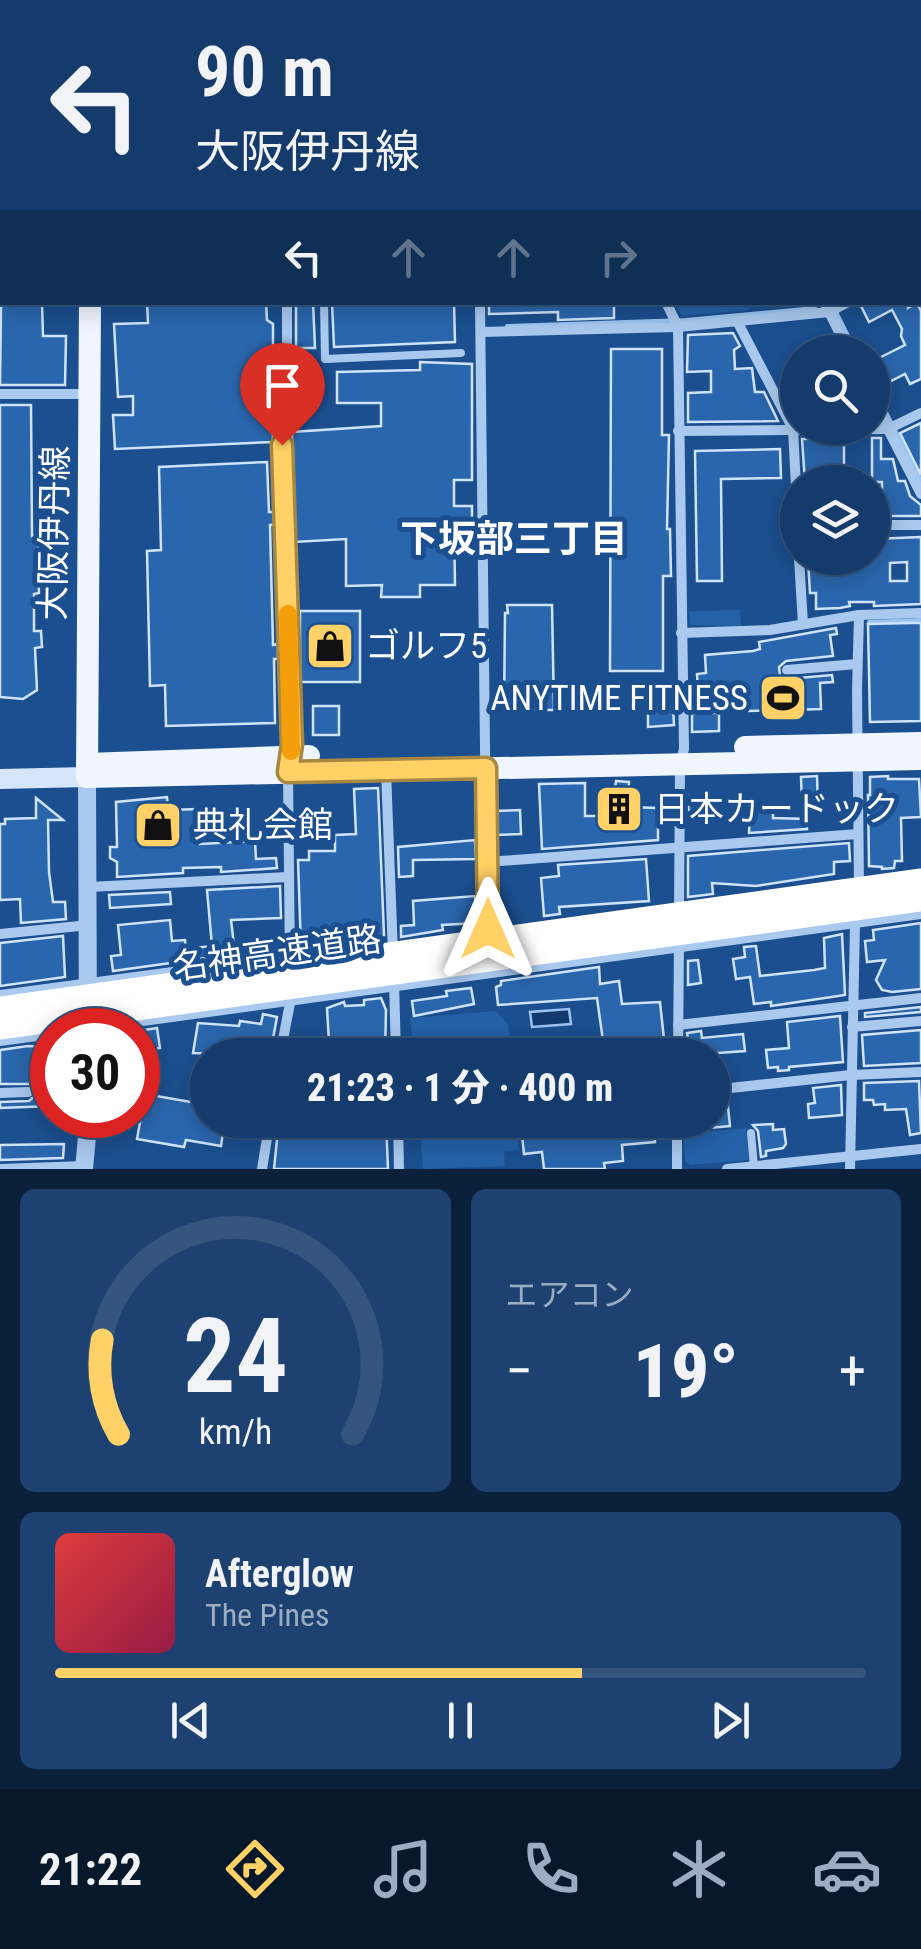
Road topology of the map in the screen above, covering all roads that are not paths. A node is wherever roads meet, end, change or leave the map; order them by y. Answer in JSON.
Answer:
{"nodes":[{"id":1,"x":90,"y":305,"type":"edge"},
{"id":2,"x":287,"y":305,"type":"edge"},
{"id":3,"x":324,"y":305,"type":"edge"},
{"id":4,"x":480,"y":305,"type":"edge"},
{"id":5,"x":668,"y":305,"type":"edge"},
{"id":6,"x":826,"y":307,"type":"edge"},
{"id":7,"x":737,"y":321,"type":"junction"},
{"id":8,"x":678,"y":326,"type":"junction"},
{"id":9,"x":481,"y":332,"type":"junction"},
{"id":10,"x":840,"y":335,"type":"edge"},
{"id":11,"x":461,"y":353,"type":"dead end"},
{"id":12,"x":0,"y":394,"type":"edge"},
{"id":13,"x":91,"y":394,"type":"junction"},
{"id":14,"x":780,"y":405,"type":"edge"},
{"id":15,"x":921,"y":413,"type":"edge"},
{"id":16,"x":890,"y":428,"type":"edge"},
{"id":17,"x":780,"y":429,"type":"edge"},
{"id":18,"x":678,"y":431,"type":"junction"},
{"id":19,"x":890,"y":433,"type":"edge"},
{"id":20,"x":921,"y":494,"type":"edge"},
{"id":21,"x":921,"y":525,"type":"edge"},
{"id":22,"x":890,"y":526,"type":"edge"},
{"id":23,"x":800,"y":575,"type":"edge"},
{"id":24,"x":921,"y":612,"type":"edge"},
{"id":25,"x":859,"y":615,"type":"junction"},
{"id":26,"x":803,"y":624,"type":"junction"},
{"id":27,"x":681,"y":633,"type":"junction"},
{"id":28,"x":858,"y":664,"type":"junction"},
{"id":29,"x":787,"y":670,"type":"dead end"},
{"id":30,"x":921,"y":742,"type":"edge"},
{"id":31,"x":859,"y":752,"type":"junction"},
{"id":32,"x":682,"y":756,"type":"junction"},
{"id":33,"x":921,"y":759,"type":"edge"},
{"id":34,"x":486,"y":762,"type":"junction"},
{"id":35,"x":289,"y":764,"type":"junction"},
{"id":36,"x":0,"y":766,"type":"edge"},
{"id":37,"x":87,"y":770,"type":"junction"},
{"id":38,"x":386,"y":771,"type":"junction"},
{"id":39,"x":0,"y":779,"type":"edge"},
{"id":40,"x":858,"y":834,"type":"junction"},
{"id":41,"x":679,"y":848,"type":"junction"},
{"id":42,"x":488,"y":862,"type":"junction"},
{"id":43,"x":921,"y":870,"type":"edge"},
{"id":44,"x":288,"y":877,"type":"junction"},
{"id":45,"x":858,"y":878,"type":"junction"},
{"id":46,"x":921,"y":881,"type":"edge"},
{"id":47,"x":88,"y":887,"type":"junction"},
{"id":48,"x":921,"y":899,"type":"edge"},
{"id":49,"x":679,"y":902,"type":"junction"},
{"id":50,"x":921,"y":914,"type":"edge"},
{"id":51,"x":858,"y":923,"type":"junction"},
{"id":52,"x":89,"y":925,"type":"junction"},
{"id":53,"x":489,"y":929,"type":"junction"},
{"id":54,"x":0,"y":934,"type":"edge"},
{"id":55,"x":393,"y":943,"type":"junction"},
{"id":56,"x":678,"y":948,"type":"junction"},
{"id":57,"x":290,"y":956,"type":"junction"},
{"id":58,"x":496,"y":971,"type":"junction"},
{"id":59,"x":88,"y":983,"type":"junction"},
{"id":60,"x":395,"y":986,"type":"junction"},
{"id":61,"x":0,"y":995,"type":"edge"},
{"id":62,"x":921,"y":998,"type":"edge"},
{"id":63,"x":292,"y":1000,"type":"junction"},
{"id":64,"x":853,"y":1005,"type":"junction"},
{"id":65,"x":88,"y":1008,"type":"edge"},
{"id":66,"x":0,"y":1009,"type":"edge"},
{"id":67,"x":160,"y":1019,"type":"edge"},
{"id":68,"x":921,"y":1022,"type":"edge"},
{"id":69,"x":678,"y":1025,"type":"junction"},
{"id":70,"x":0,"y":1027,"type":"edge"},
{"id":71,"x":852,"y":1027,"type":"junction"},
{"id":72,"x":30,"y":1037,"type":"edge"},
{"id":73,"x":284,"y":1038,"type":"edge"},
{"id":74,"x":396,"y":1038,"type":"edge"},
{"id":75,"x":678,"y":1038,"type":"edge"},
{"id":76,"x":0,"y":1041,"type":"edge"},
{"id":77,"x":921,"y":1072,"type":"edge"},
{"id":78,"x":852,"y":1074,"type":"junction"},
{"id":79,"x":730,"y":1088,"type":"edge"},
{"id":80,"x":28,"y":1092,"type":"dead end"},
{"id":81,"x":0,"y":1093,"type":"edge"},
{"id":82,"x":751,"y":1133,"type":"dead end"},
{"id":83,"x":87,"y":1138,"type":"edge"},
{"id":84,"x":267,"y":1138,"type":"edge"},
{"id":85,"x":398,"y":1138,"type":"edge"},
{"id":86,"x":678,"y":1138,"type":"edge"},
{"id":87,"x":921,"y":1150,"type":"edge"},
{"id":88,"x":850,"y":1164,"type":"edge"},
{"id":89,"x":801,"y":1166,"type":"edge"},
{"id":90,"x":754,"y":1167,"type":"edge"},
{"id":91,"x":85,"y":1168,"type":"edge"},
{"id":92,"x":0,"y":1169,"type":"edge"},
{"id":93,"x":262,"y":1169,"type":"edge"},
{"id":94,"x":399,"y":1169,"type":"edge"},
{"id":95,"x":677,"y":1169,"type":"edge"},
{"id":96,"x":727,"y":1169,"type":"edge"}],
"edges":[{"from":1,"to":13,"type":"main road","name":"大阪伊丹線"},
{"from":2,"to":35,"type":"street"},
{"from":3,"to":11,"type":"lane"},
{"from":4,"to":9,"type":"street"},
{"from":5,"to":8,"type":"street"},
{"from":6,"to":7,"type":"street"},
{"from":6,"to":10,"type":"street"},
{"from":7,"to":8,"type":"street"},
{"from":7,"to":14,"type":"street"},
{"from":8,"to":9,"type":"street"},
{"from":8,"to":18,"type":"street"},
{"from":9,"to":34,"type":"street"},
{"from":12,"to":13,"type":"street"},
{"from":13,"to":37,"type":"main road","name":"大阪伊丹線"},
{"from":15,"to":16,"type":"street"},
{"from":17,"to":18,"type":"street"},
{"from":18,"to":27,"type":"street"},
{"from":19,"to":20,"type":"street"},
{"from":21,"to":22,"type":"street"},
{"from":23,"to":26,"type":"street"},
{"from":24,"to":25,"type":"street"},
{"from":25,"to":26,"type":"street"},
{"from":25,"to":28,"type":"street"},
{"from":26,"to":27,"type":"street"},
{"from":27,"to":32,"type":"street"},
{"from":28,"to":29,"type":"street"},
{"from":28,"to":31,"type":"street"},
{"from":30,"to":31,"type":"main road"},
{"from":31,"to":32,"type":"main road"},
{"from":31,"to":33,"type":"main road"},
{"from":31,"to":40,"type":"street"},
{"from":32,"to":34,"type":"main road"},
{"from":32,"to":41,"type":"street"},
{"from":34,"to":35,"type":"main road"},
{"from":34,"to":38,"type":"main road"},
{"from":34,"to":42,"type":"street"},
{"from":35,"to":37,"type":"main road"},
{"from":35,"to":38,"type":"main road"},
{"from":35,"to":44,"type":"street"},
{"from":36,"to":37,"type":"main road"},
{"from":37,"to":39,"type":"main road"},
{"from":37,"to":47,"type":"street"},
{"from":38,"to":55,"type":"street"},
{"from":40,"to":41,"type":"street"},
{"from":40,"to":45,"type":"street"},
{"from":41,"to":42,"type":"street"},
{"from":41,"to":49,"type":"street"},
{"from":42,"to":53,"type":"street"},
{"from":43,"to":45,"type":"street"},
{"from":44,"to":47,"type":"street"},
{"from":44,"to":57,"type":"street"},
{"from":45,"to":49,"type":"street"},
{"from":45,"to":51,"type":"street"},
{"from":46,"to":66,"type":"highway","name":"名神高速道路","bridge":true},
{"from":47,"to":52,"type":"street"},
{"from":48,"to":70,"type":"highway","name":"名神高速道路","bridge":true},
{"from":49,"to":53,"type":"street"},
{"from":49,"to":56,"type":"street"},
{"from":50,"to":51,"type":"street"},
{"from":51,"to":56,"type":"street"},
{"from":51,"to":64,"type":"street"},
{"from":52,"to":54,"type":"street"},
{"from":52,"to":59,"type":"street"},
{"from":53,"to":55,"type":"street"},
{"from":53,"to":58,"type":"street"},
{"from":55,"to":57,"type":"street"},
{"from":55,"to":60,"type":"street"},
{"from":56,"to":58,"type":"street"},
{"from":56,"to":69,"type":"street"},
{"from":57,"to":59,"type":"street"},
{"from":57,"to":63,"type":"street"},
{"from":58,"to":60,"type":"street"},
{"from":59,"to":61,"type":"street"},
{"from":59,"to":65,"type":"street"},
{"from":60,"to":63,"type":"street"},
{"from":60,"to":74,"type":"street"},
{"from":62,"to":64,"type":"street"},
{"from":63,"to":67,"type":"street"},
{"from":63,"to":73,"type":"street"},
{"from":64,"to":69,"type":"street"},
{"from":64,"to":71,"type":"street"},
{"from":68,"to":71,"type":"street"},
{"from":69,"to":75,"type":"street"},
{"from":71,"to":78,"type":"street"},
{"from":72,"to":76,"type":"street"},
{"from":77,"to":78,"type":"street"},
{"from":78,"to":79,"type":"street"},
{"from":78,"to":88,"type":"street"},
{"from":80,"to":81,"type":"street"},
{"from":82,"to":90,"type":"lane"},
{"from":83,"to":91,"type":"street"},
{"from":84,"to":93,"type":"street"},
{"from":85,"to":94,"type":"street"},
{"from":86,"to":95,"type":"street"},
{"from":87,"to":88,"type":"street"},
{"from":88,"to":89,"type":"street"},
{"from":89,"to":90,"type":"street"},
{"from":90,"to":96,"type":"street"},
{"from":91,"to":92,"type":"street"}]}
